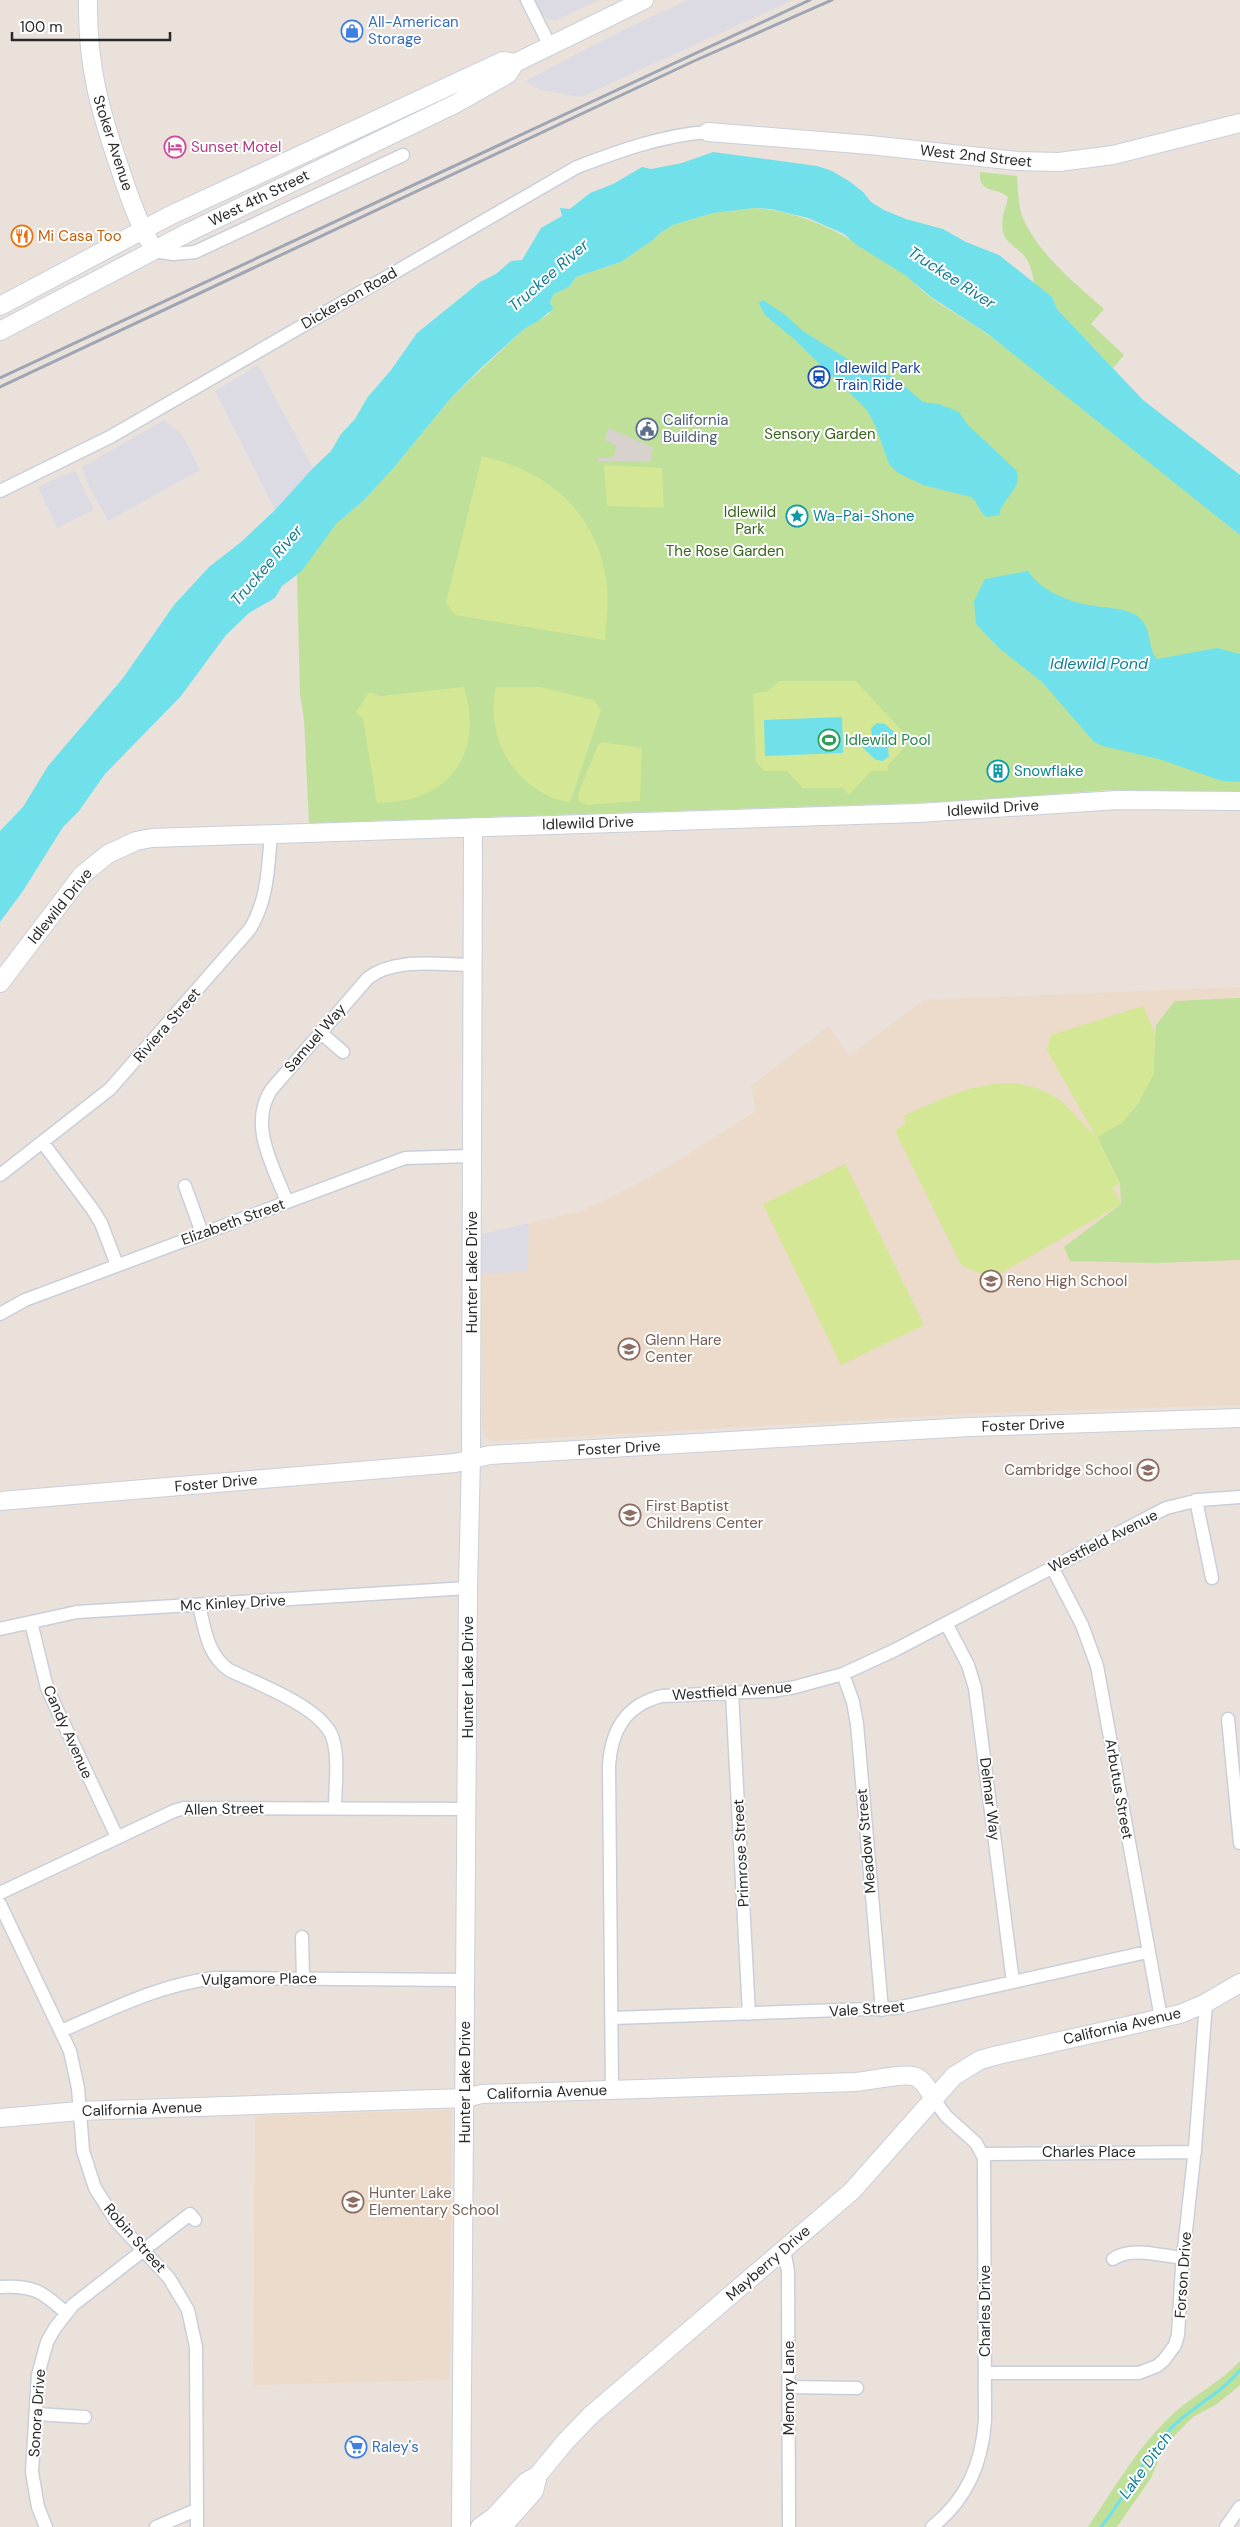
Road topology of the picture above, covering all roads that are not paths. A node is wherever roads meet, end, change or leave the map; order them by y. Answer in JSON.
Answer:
{"nodes":[{"id":1,"x":88,"y":0,"type":"edge"},
{"id":2,"x":526,"y":0,"type":"edge"},
{"id":3,"x":644,"y":0,"type":"edge"},
{"id":4,"x":550,"y":46,"type":"junction"},
{"id":5,"x":515,"y":63,"type":"junction"},
{"id":6,"x":447,"y":87,"type":"junction"},
{"id":7,"x":455,"y":104,"type":"junction"},
{"id":8,"x":1240,"y":123,"type":"edge"},
{"id":9,"x":708,"y":132,"type":"joint"},
{"id":10,"x":403,"y":155,"type":"dead end"},
{"id":11,"x":143,"y":230,"type":"junction"},
{"id":12,"x":154,"y":251,"type":"junction"},
{"id":13,"x":0,"y":306,"type":"edge"},
{"id":14,"x":0,"y":331,"type":"edge"},
{"id":15,"x":0,"y":491,"type":"edge"},
{"id":16,"x":1240,"y":801,"type":"edge"},
{"id":17,"x":473,"y":827,"type":"junction"},
{"id":18,"x":271,"y":834,"type":"junction"},
{"id":19,"x":472,"y":965,"type":"junction"},
{"id":20,"x":0,"y":983,"type":"edge"},
{"id":21,"x":320,"y":1032,"type":"junction"},
{"id":22,"x":343,"y":1052,"type":"dead end"},
{"id":23,"x":43,"y":1143,"type":"junction"},
{"id":24,"x":472,"y":1156,"type":"junction"},
{"id":25,"x":0,"y":1175,"type":"edge"},
{"id":26,"x":185,"y":1186,"type":"dead end"},
{"id":27,"x":287,"y":1202,"type":"junction"},
{"id":28,"x":202,"y":1233,"type":"junction"},
{"id":29,"x":117,"y":1265,"type":"junction"},
{"id":30,"x":0,"y":1314,"type":"edge"},
{"id":31,"x":1240,"y":1418,"type":"edge"},
{"id":32,"x":471,"y":1458,"type":"junction"},
{"id":33,"x":1240,"y":1497,"type":"edge"},
{"id":34,"x":1196,"y":1500,"type":"junction"},
{"id":35,"x":0,"y":1501,"type":"edge"},
{"id":36,"x":1052,"y":1567,"type":"junction"},
{"id":37,"x":1212,"y":1578,"type":"dead end"},
{"id":38,"x":468,"y":1588,"type":"junction"},
{"id":39,"x":199,"y":1605,"type":"junction"},
{"id":40,"x":31,"y":1622,"type":"junction"},
{"id":41,"x":946,"y":1623,"type":"junction"},
{"id":42,"x":0,"y":1629,"type":"edge"},
{"id":43,"x":843,"y":1674,"type":"junction"},
{"id":44,"x":732,"y":1693,"type":"junction"},
{"id":45,"x":1228,"y":1719,"type":"dead end"},
{"id":46,"x":335,"y":1809,"type":"junction"},
{"id":47,"x":467,"y":1809,"type":"junction"},
{"id":48,"x":117,"y":1837,"type":"junction"},
{"id":49,"x":1240,"y":1844,"type":"edge"},
{"id":50,"x":0,"y":1893,"type":"edge"},
{"id":51,"x":0,"y":1904,"type":"edge"},
{"id":52,"x":302,"y":1937,"type":"dead end"},
{"id":53,"x":1147,"y":1952,"type":"junction"},
{"id":54,"x":303,"y":1978,"type":"junction"},
{"id":55,"x":466,"y":1980,"type":"junction"},
{"id":56,"x":1013,"y":1982,"type":"junction"},
{"id":57,"x":1240,"y":1983,"type":"edge"},
{"id":58,"x":1206,"y":2003,"type":"junction"},
{"id":59,"x":882,"y":2010,"type":"junction"},
{"id":60,"x":749,"y":2014,"type":"junction"},
{"id":61,"x":612,"y":2018,"type":"junction"},
{"id":62,"x":1161,"y":2018,"type":"junction"},
{"id":63,"x":61,"y":2032,"type":"junction"},
{"id":64,"x":998,"y":2054,"type":"joint"},
{"id":65,"x":612,"y":2090,"type":"junction"},
{"id":66,"x":465,"y":2098,"type":"junction"},
{"id":67,"x":933,"y":2098,"type":"junction"},
{"id":68,"x":79,"y":2111,"type":"junction"},
{"id":69,"x":0,"y":2118,"type":"edge"},
{"id":70,"x":1195,"y":2152,"type":"junction"},
{"id":71,"x":983,"y":2154,"type":"junction"},
{"id":72,"x":195,"y":2220,"type":"dead end"},
{"id":73,"x":144,"y":2250,"type":"junction"},
{"id":74,"x":784,"y":2250,"type":"junction"},
{"id":75,"x":1182,"y":2258,"type":"junction"},
{"id":76,"x":1113,"y":2259,"type":"dead end"},
{"id":77,"x":0,"y":2287,"type":"edge"},
{"id":78,"x":66,"y":2313,"type":"junction"},
{"id":79,"x":984,"y":2374,"type":"junction"},
{"id":80,"x":789,"y":2388,"type":"junction"},
{"id":81,"x":857,"y":2388,"type":"dead end"},
{"id":82,"x":36,"y":2414,"type":"junction"},
{"id":83,"x":85,"y":2417,"type":"dead end"},
{"id":84,"x":461,"y":2497,"type":"junction"},
{"id":85,"x":1240,"y":2507,"type":"edge"},
{"id":86,"x":196,"y":2510,"type":"junction"},
{"id":87,"x":504,"y":2522,"type":"edge"},
{"id":88,"x":938,"y":2525,"type":"edge"},
{"id":89,"x":46,"y":2527,"type":"edge"},
{"id":90,"x":156,"y":2527,"type":"edge"},
{"id":91,"x":197,"y":2527,"type":"edge"},
{"id":92,"x":461,"y":2527,"type":"edge"},
{"id":93,"x":480,"y":2527,"type":"edge"},
{"id":94,"x":790,"y":2527,"type":"edge"},
{"id":95,"x":1226,"y":2527,"type":"edge"}],
"edges":[{"from":1,"to":11,"type":"street","name":"Stoker Avenue"},
{"from":2,"to":4,"type":"street"},
{"from":3,"to":4,"type":"street","name":"West 4th Street"},
{"from":4,"to":5,"type":"street","name":"West 4th Street"},
{"from":5,"to":6,"type":"street","name":"West 4th Street"},
{"from":5,"to":7,"type":"street","name":"West 4th Street"},
{"from":6,"to":7,"type":"street"},
{"from":6,"to":11,"type":"street","name":"West 4th Street"},
{"from":7,"to":12,"type":"street","name":"West 4th Street"},
{"from":8,"to":9,"type":"street","name":"West 2nd Street"},
{"from":9,"to":15,"type":"street","name":"Dickerson Road"},
{"from":10,"to":12,"type":"street"},
{"from":11,"to":12,"type":"street","name":"Stoker Avenue"},
{"from":11,"to":13,"type":"street","name":"West 4th Street"},
{"from":12,"to":14,"type":"street","name":"West 4th Street"},
{"from":16,"to":17,"type":"street","name":"Idlewild Drive"},
{"from":17,"to":18,"type":"street","name":"Idlewild Drive"},
{"from":17,"to":19,"type":"street","name":"Hunter Lake Drive"},
{"from":18,"to":20,"type":"street","name":"Idlewild Drive"},
{"from":18,"to":23,"type":"street","name":"Riviera Street"},
{"from":19,"to":21,"type":"street","name":"Samuel Way"},
{"from":19,"to":24,"type":"street","name":"Hunter Lake Drive"},
{"from":21,"to":22,"type":"street"},
{"from":21,"to":27,"type":"street","name":"Samuel Way"},
{"from":23,"to":25,"type":"street","name":"Riviera Street"},
{"from":23,"to":29,"type":"street"},
{"from":24,"to":27,"type":"street","name":"Elizabeth Street"},
{"from":24,"to":32,"type":"street","name":"Hunter Lake Drive"},
{"from":26,"to":28,"type":"street"},
{"from":27,"to":28,"type":"street","name":"Elizabeth Street"},
{"from":28,"to":29,"type":"street","name":"Elizabeth Street"},
{"from":29,"to":30,"type":"street","name":"Elizabeth Street"},
{"from":31,"to":32,"type":"street","name":"Foster Drive"},
{"from":32,"to":35,"type":"street","name":"Foster Drive"},
{"from":32,"to":38,"type":"street","name":"Hunter Lake Drive"},
{"from":33,"to":34,"type":"street","name":"Westfield Avenue"},
{"from":34,"to":36,"type":"street","name":"Westfield Avenue"},
{"from":34,"to":37,"type":"street"},
{"from":36,"to":41,"type":"street","name":"Westfield Avenue"},
{"from":36,"to":53,"type":"street","name":"Arbutus Street"},
{"from":38,"to":39,"type":"street","name":"Mc Kinley Drive"},
{"from":38,"to":47,"type":"street","name":"Hunter Lake Drive"},
{"from":39,"to":40,"type":"street","name":"Mc Kinley Drive"},
{"from":39,"to":46,"type":"street"},
{"from":40,"to":42,"type":"street","name":"Mc Kinley Drive"},
{"from":40,"to":48,"type":"street","name":"Candy Avenue"},
{"from":41,"to":43,"type":"street","name":"Westfield Avenue"},
{"from":41,"to":56,"type":"street","name":"Delmar Way"},
{"from":43,"to":44,"type":"street","name":"Westfield Avenue"},
{"from":43,"to":59,"type":"street","name":"Meadow Street"},
{"from":44,"to":60,"type":"street","name":"Primrose Street"},
{"from":44,"to":61,"type":"street","name":"Westfield Avenue"},
{"from":45,"to":49,"type":"street"},
{"from":46,"to":47,"type":"street","name":"Allen Street"},
{"from":46,"to":48,"type":"street","name":"Allen Street"},
{"from":47,"to":55,"type":"street","name":"Hunter Lake Drive"},
{"from":48,"to":50,"type":"street","name":"Allen Street"},
{"from":51,"to":63,"type":"street","name":"Robin Street"},
{"from":52,"to":54,"type":"street"},
{"from":53,"to":56,"type":"street","name":"Vale Street"},
{"from":53,"to":62,"type":"street","name":"Arbutus Street"},
{"from":54,"to":55,"type":"street","name":"Vulgamore Place"},
{"from":54,"to":63,"type":"street","name":"Vulgamore Place"},
{"from":55,"to":66,"type":"street","name":"Hunter Lake Drive"},
{"from":56,"to":59,"type":"street","name":"Vale Street"},
{"from":57,"to":58,"type":"street","name":"California Avenue"},
{"from":58,"to":62,"type":"street","name":"California Avenue"},
{"from":58,"to":70,"type":"street","name":"Forson Drive"},
{"from":59,"to":60,"type":"street","name":"Vale Street"},
{"from":60,"to":61,"type":"street","name":"Vale Street"},
{"from":61,"to":65,"type":"street","name":"Westfield Avenue"},
{"from":62,"to":64,"type":"street","name":"California Avenue"},
{"from":63,"to":68,"type":"street","name":"Robin Street"},
{"from":64,"to":67,"type":"street","name":"Mayberry Drive"},
{"from":65,"to":66,"type":"street","name":"California Avenue"},
{"from":65,"to":67,"type":"street","name":"California Avenue"},
{"from":66,"to":68,"type":"street","name":"California Avenue"},
{"from":66,"to":84,"type":"street","name":"Hunter Lake Drive"},
{"from":67,"to":71,"type":"street"},
{"from":67,"to":74,"type":"street","name":"Mayberry Drive"},
{"from":68,"to":69,"type":"street","name":"California Avenue"},
{"from":68,"to":73,"type":"street","name":"Robin Street"},
{"from":70,"to":71,"type":"street","name":"Charles Place"},
{"from":70,"to":75,"type":"street","name":"Forson Drive"},
{"from":71,"to":79,"type":"street","name":"Charles Drive"},
{"from":72,"to":73,"type":"street","name":"Sonora Drive"},
{"from":73,"to":78,"type":"street","name":"Sonora Drive"},
{"from":73,"to":86,"type":"street","name":"Robin Street"},
{"from":74,"to":80,"type":"street","name":"Memory Lane"},
{"from":74,"to":87,"type":"street","name":"Mayberry Drive"},
{"from":75,"to":76,"type":"street"},
{"from":75,"to":79,"type":"street","name":"Forson Drive"},
{"from":77,"to":78,"type":"street"},
{"from":78,"to":82,"type":"street","name":"Sonora Drive"},
{"from":79,"to":88,"type":"street","name":"Charles Drive"},
{"from":80,"to":81,"type":"street"},
{"from":80,"to":94,"type":"street","name":"Memory Lane"},
{"from":82,"to":83,"type":"street"},
{"from":82,"to":89,"type":"street","name":"Sonora Drive"},
{"from":84,"to":87,"type":"street"},
{"from":84,"to":92,"type":"street","name":"Hunter Lake Drive"},
{"from":85,"to":95,"type":"street"},
{"from":86,"to":90,"type":"street"},
{"from":86,"to":91,"type":"street","name":"Robin Street"},
{"from":87,"to":93,"type":"street","name":"Mayberry Drive"}]}
